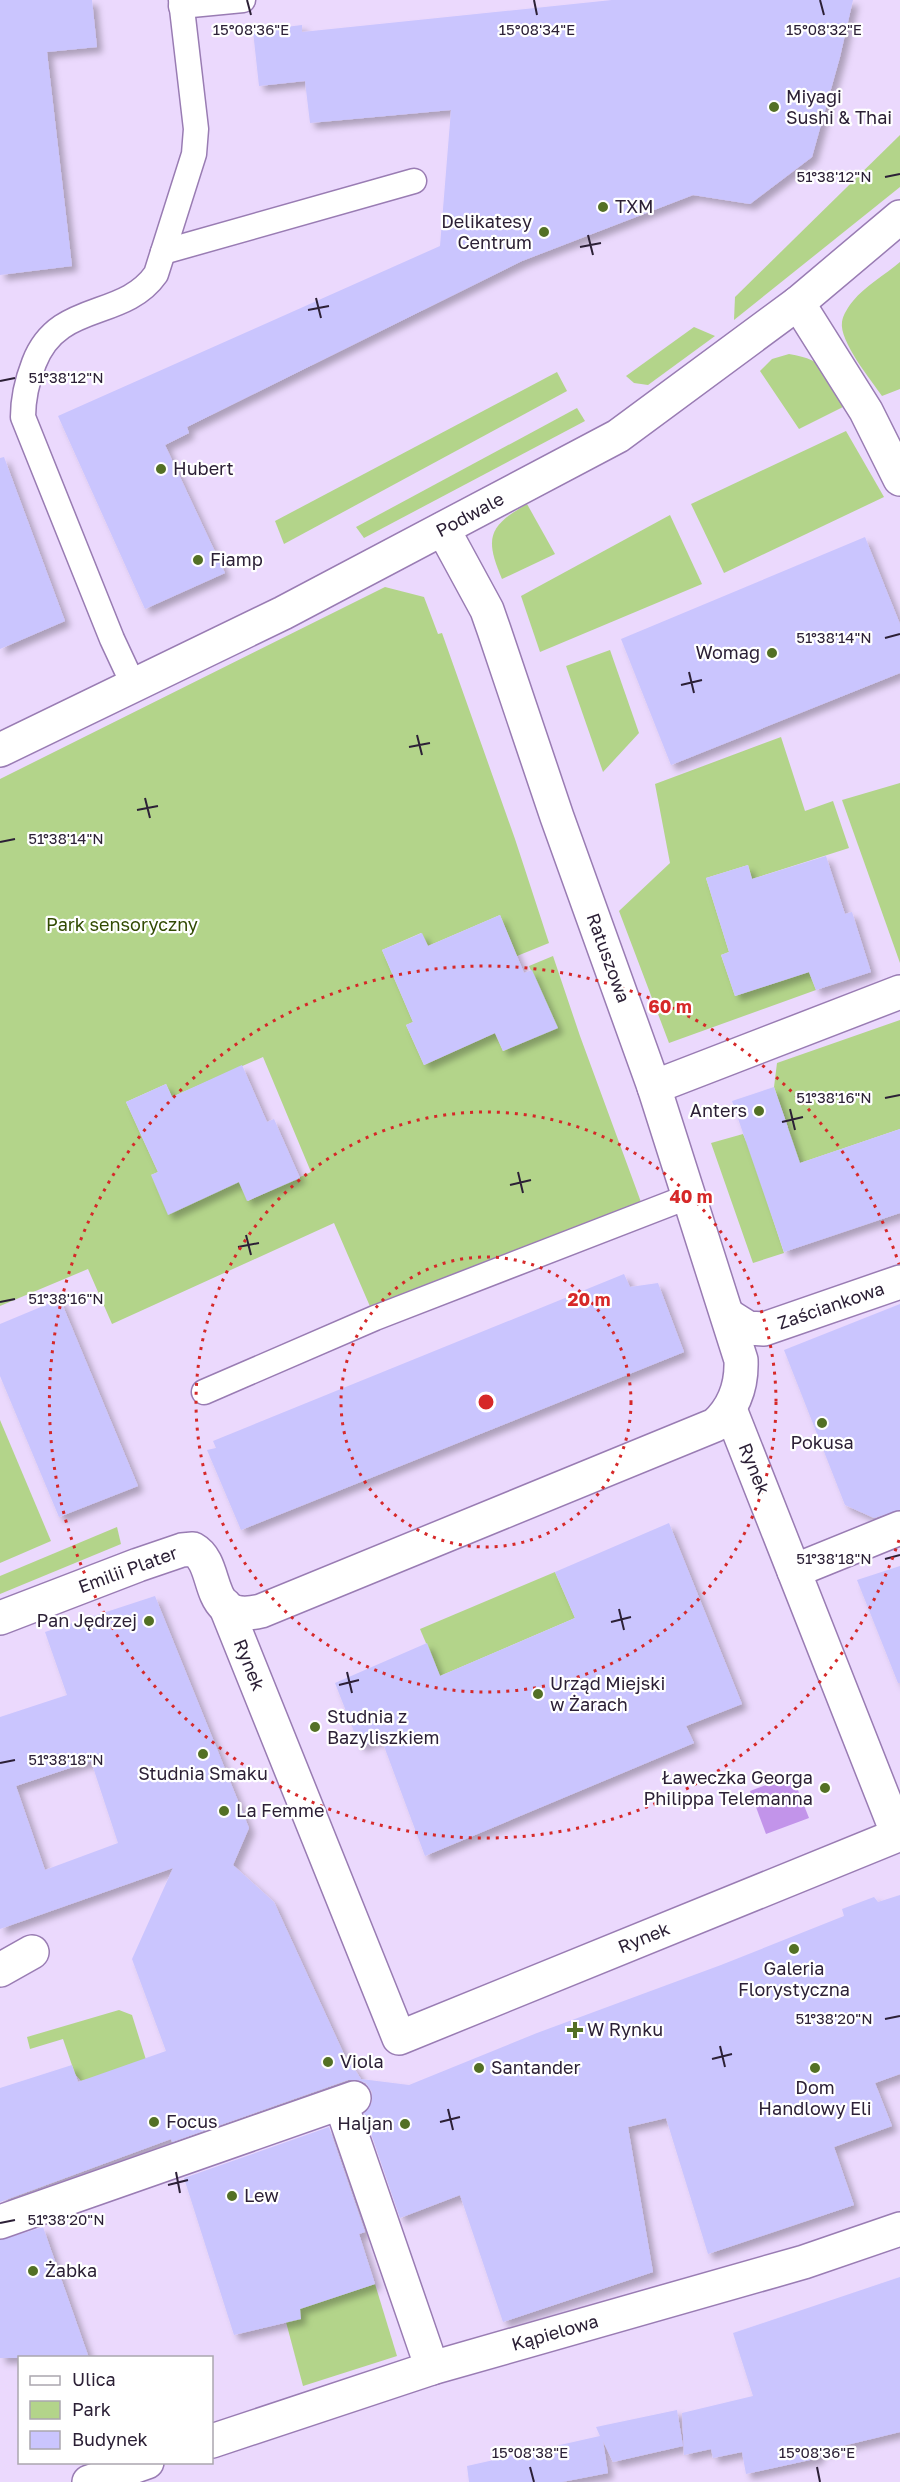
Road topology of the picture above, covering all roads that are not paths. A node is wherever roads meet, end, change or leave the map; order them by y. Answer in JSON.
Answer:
{"nodes":[{"id":1,"x":243,"y":0,"type":"edge"},
{"id":2,"x":181,"y":3,"type":"edge"},
{"id":3,"x":414,"y":181,"type":"dead end"},
{"id":4,"x":900,"y":217,"type":"edge"},
{"id":5,"x":163,"y":252,"type":"junction"},
{"id":6,"x":798,"y":303,"type":"junction"},
{"id":7,"x":900,"y":478,"type":"edge"},
{"id":8,"x":443,"y":529,"type":"junction"},
{"id":9,"x":133,"y":684,"type":"junction"},
{"id":10,"x":0,"y":750,"type":"edge"},
{"id":11,"x":900,"y":992,"type":"edge"},
{"id":12,"x":654,"y":1087,"type":"junction"},
{"id":13,"x":690,"y":1196,"type":"junction"},
{"id":14,"x":900,"y":1282,"type":"edge"},
{"id":15,"x":729,"y":1316,"type":"junction"},
{"id":16,"x":204,"y":1392,"type":"dead end"},
{"id":17,"x":722,"y":1417,"type":"junction"},
{"id":18,"x":900,"y":1528,"type":"edge"},
{"id":19,"x":794,"y":1571,"type":"junction"},
{"id":20,"x":225,"y":1605,"type":"junction"},
{"id":21,"x":0,"y":1618,"type":"edge"},
{"id":22,"x":32,"y":1952,"type":"dead end"},
{"id":23,"x":0,"y":1970,"type":"edge"},
{"id":24,"x":0,"y":2222,"type":"edge"},
{"id":25,"x":900,"y":2229,"type":"edge"},
{"id":26,"x":432,"y":2368,"type":"junction"},
{"id":27,"x":213,"y":2441,"type":"edge"},
{"id":28,"x":144,"y":2464,"type":"edge"},
{"id":29,"x":88,"y":2482,"type":"edge"}],
"edges":[{"from":1,"to":2,"type":"lane"},
{"from":2,"to":5,"type":"lane"},
{"from":3,"to":5,"type":"lane"},
{"from":4,"to":6,"type":"street","name":"Podwale"},
{"from":5,"to":9,"type":"lane"},
{"from":6,"to":7,"type":"street"},
{"from":6,"to":8,"type":"street","name":"Podwale"},
{"from":8,"to":9,"type":"street","name":"Podwale"},
{"from":8,"to":12,"type":"street","name":"Ratuszowa"},
{"from":9,"to":10,"type":"street","name":"Podwale"},
{"from":11,"to":12,"type":"street"},
{"from":12,"to":13,"type":"street","name":"Ratuszowa"},
{"from":13,"to":15,"type":"street","name":"Ratuszowa"},
{"from":13,"to":16,"type":"lane"},
{"from":14,"to":15,"type":"street","name":"Zaściankowa"},
{"from":15,"to":17,"type":"street","name":"Ratuszowa"},
{"from":17,"to":19,"type":"street","name":"Rynek"},
{"from":17,"to":20,"type":"street"},
{"from":18,"to":19,"type":"street"},
{"from":19,"to":20,"type":"street","name":"Rynek"},
{"from":20,"to":21,"type":"street","name":"Emilii Plater"},
{"from":22,"to":23,"type":"street"},
{"from":24,"to":26,"type":"street"},
{"from":25,"to":26,"type":"street","name":"Kąpielowa"},
{"from":26,"to":27,"type":"street","name":"Kąpielowa"},
{"from":28,"to":29,"type":"street"}]}
